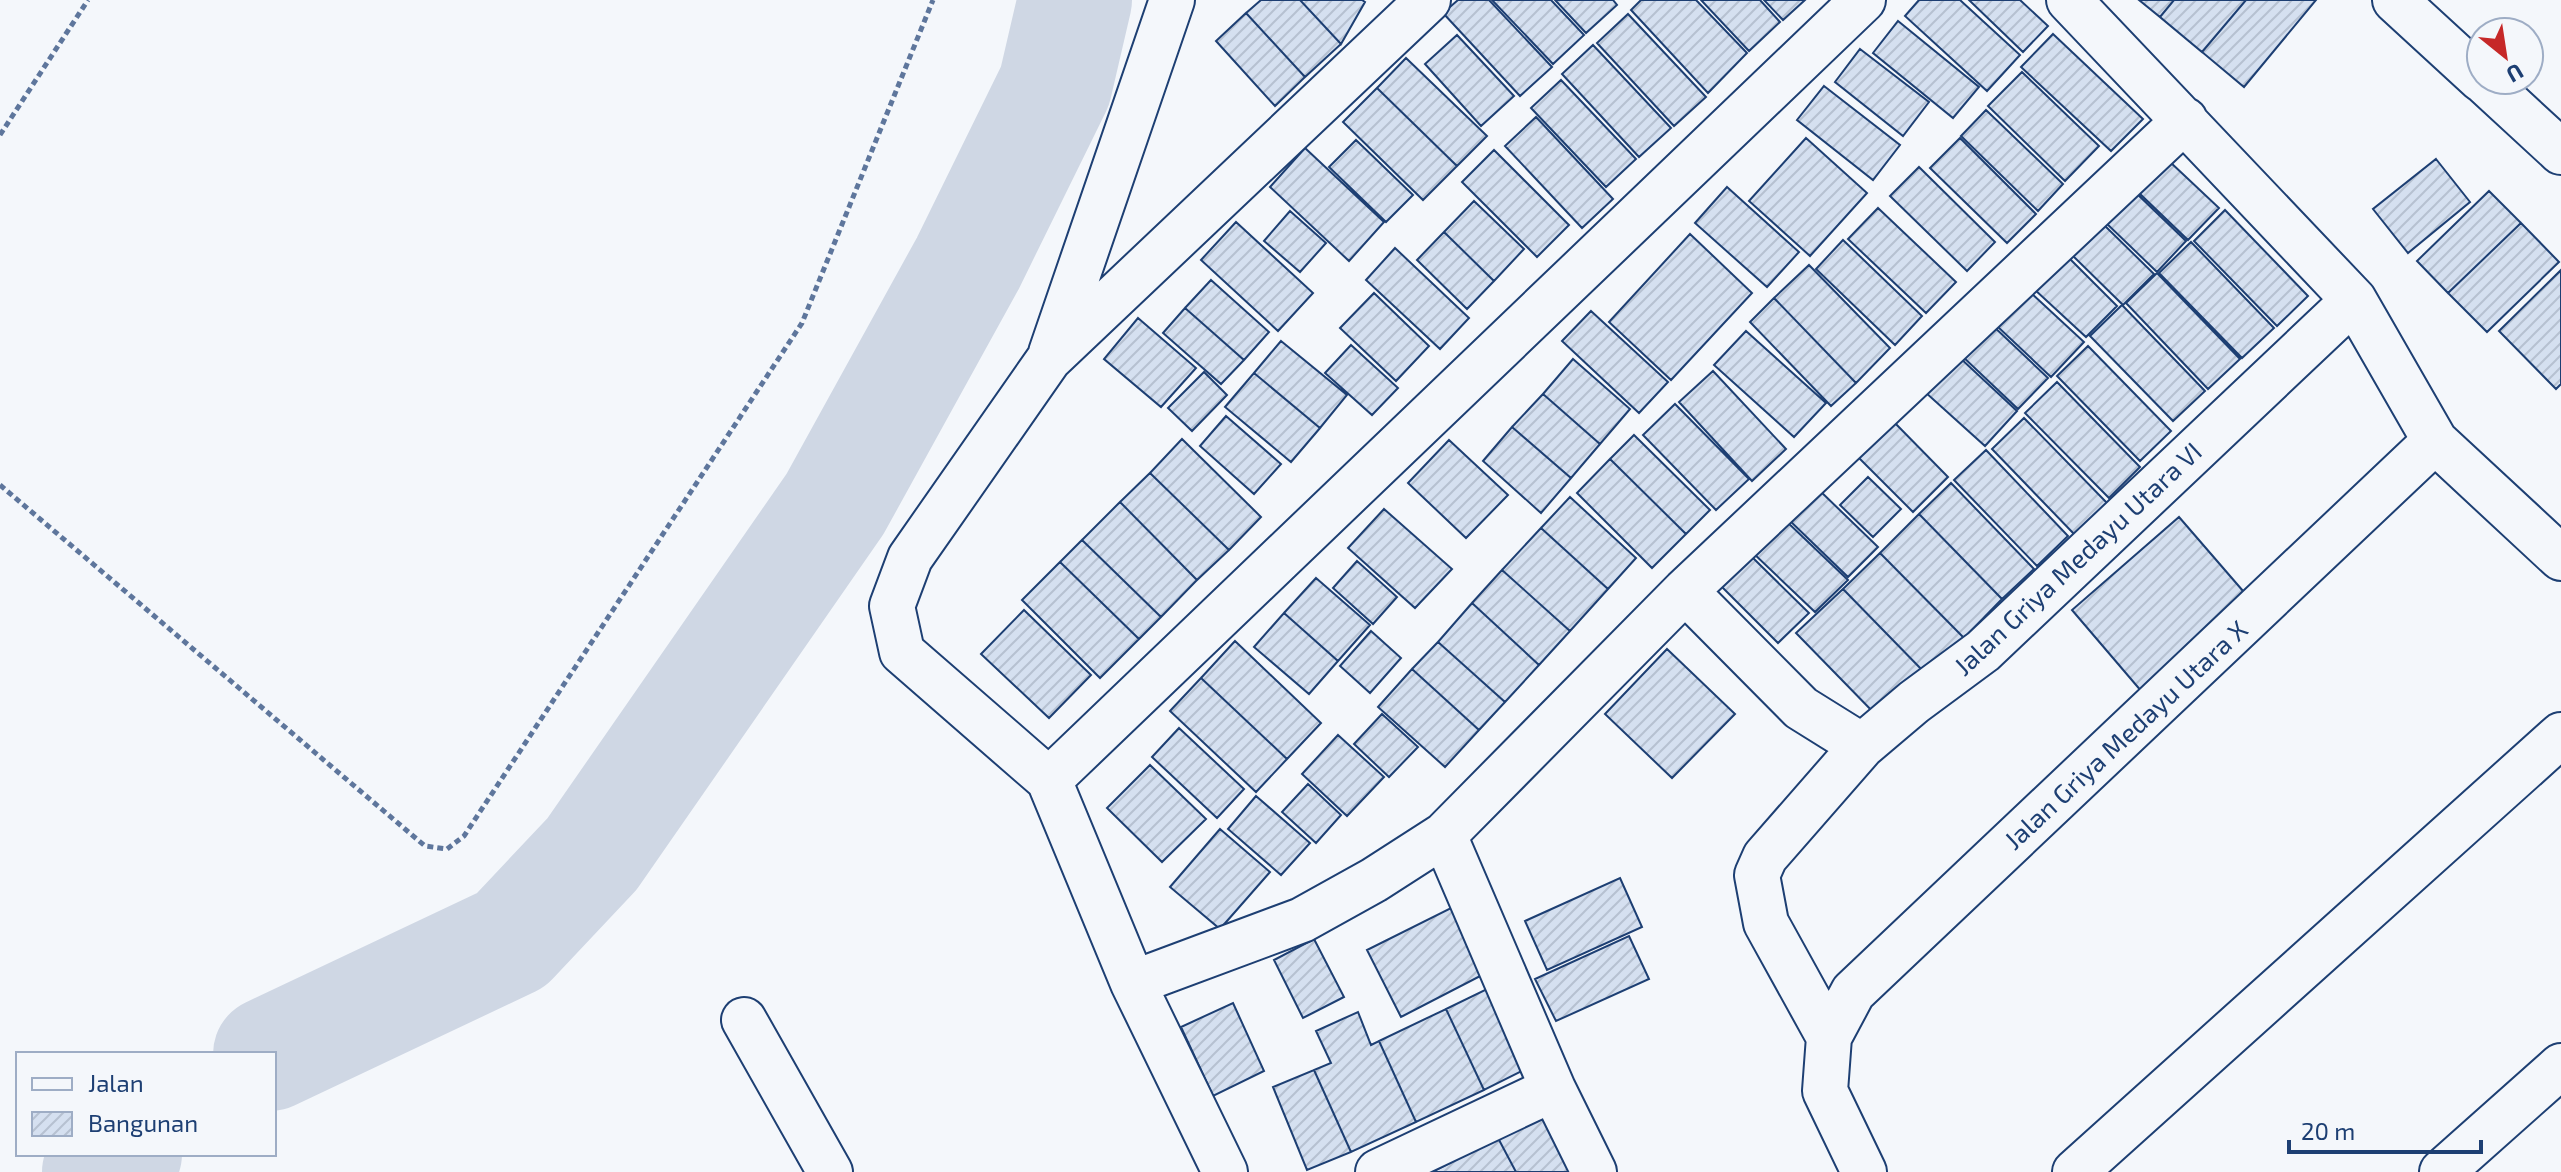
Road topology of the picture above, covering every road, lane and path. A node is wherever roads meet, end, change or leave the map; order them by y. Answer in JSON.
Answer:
{"nodes":[{"id":1,"x":88,"y":0,"type":"edge"},
{"id":2,"x":933,"y":0,"type":"edge"},
{"id":3,"x":1172,"y":0,"type":"edge"},
{"id":4,"x":1428,"y":0,"type":"edge"},
{"id":5,"x":1863,"y":0,"type":"edge"},
{"id":6,"x":2069,"y":0,"type":"edge"},
{"id":7,"x":2395,"y":0,"type":"edge"},
{"id":8,"x":2465,"y":64,"type":"edge"},
{"id":9,"x":2500,"y":96,"type":"edge"},
{"id":10,"x":2185,"y":120,"type":"junction"},
{"id":11,"x":0,"y":135,"type":"edge"},
{"id":12,"x":2561,"y":152,"type":"edge"},
{"id":13,"x":2354,"y":300,"type":"junction"},
{"id":14,"x":1049,"y":359,"type":"junction"},
{"id":15,"x":2435,"y":441,"type":"junction"},
{"id":16,"x":0,"y":485,"type":"edge"},
{"id":17,"x":2561,"y":558,"type":"edge"},
{"id":18,"x":1685,"y":591,"type":"junction"},
{"id":19,"x":2561,"y":735,"type":"edge"},
{"id":20,"x":1862,"y":746,"type":"junction"},
{"id":21,"x":1049,"y":780,"type":"junction"},
{"id":22,"x":1444,"y":835,"type":"junction"},
{"id":23,"x":1133,"y":983,"type":"junction"},
{"id":24,"x":744,"y":1020,"type":"dead end"},
{"id":25,"x":1829,"y":1037,"type":"junction"},
{"id":26,"x":2561,"y":1066,"type":"edge"},
{"id":27,"x":1553,"y":1089,"type":"junction"},
{"id":28,"x":830,"y":1172,"type":"edge"},
{"id":29,"x":1225,"y":1172,"type":"edge"},
{"id":30,"x":1378,"y":1172,"type":"edge"},
{"id":31,"x":1594,"y":1172,"type":"edge"},
{"id":32,"x":1864,"y":1172,"type":"edge"},
{"id":33,"x":2075,"y":1172,"type":"edge"},
{"id":34,"x":2442,"y":1172,"type":"edge"}],
"edges":[{"from":1,"to":11,"type":"path"},
{"from":2,"to":16,"type":"path"},
{"from":3,"to":14,"type":"street"},
{"from":4,"to":14,"type":"street"},
{"from":5,"to":21,"type":"street"},
{"from":6,"to":10,"type":"street"},
{"from":7,"to":8,"type":"street"},
{"from":9,"to":12,"type":"street"},
{"from":10,"to":13,"type":"street"},
{"from":10,"to":18,"type":"street"},
{"from":13,"to":15,"type":"street"},
{"from":13,"to":20,"type":"street","name":"Jalan Griya Medayu Utara VI"},
{"from":14,"to":21,"type":"street"},
{"from":15,"to":17,"type":"street"},
{"from":15,"to":25,"type":"street","name":"Jalan Griya Medayu Utara X"},
{"from":18,"to":20,"type":"street"},
{"from":18,"to":22,"type":"street"},
{"from":19,"to":33,"type":"street"},
{"from":20,"to":25,"type":"street","name":"Jalan Griya Medayu Utara VI"},
{"from":21,"to":23,"type":"street"},
{"from":22,"to":23,"type":"street"},
{"from":22,"to":27,"type":"street"},
{"from":23,"to":29,"type":"street"},
{"from":24,"to":28,"type":"street"},
{"from":25,"to":32,"type":"street"},
{"from":26,"to":34,"type":"street"},
{"from":27,"to":30,"type":"street"},
{"from":27,"to":31,"type":"street"}]}
